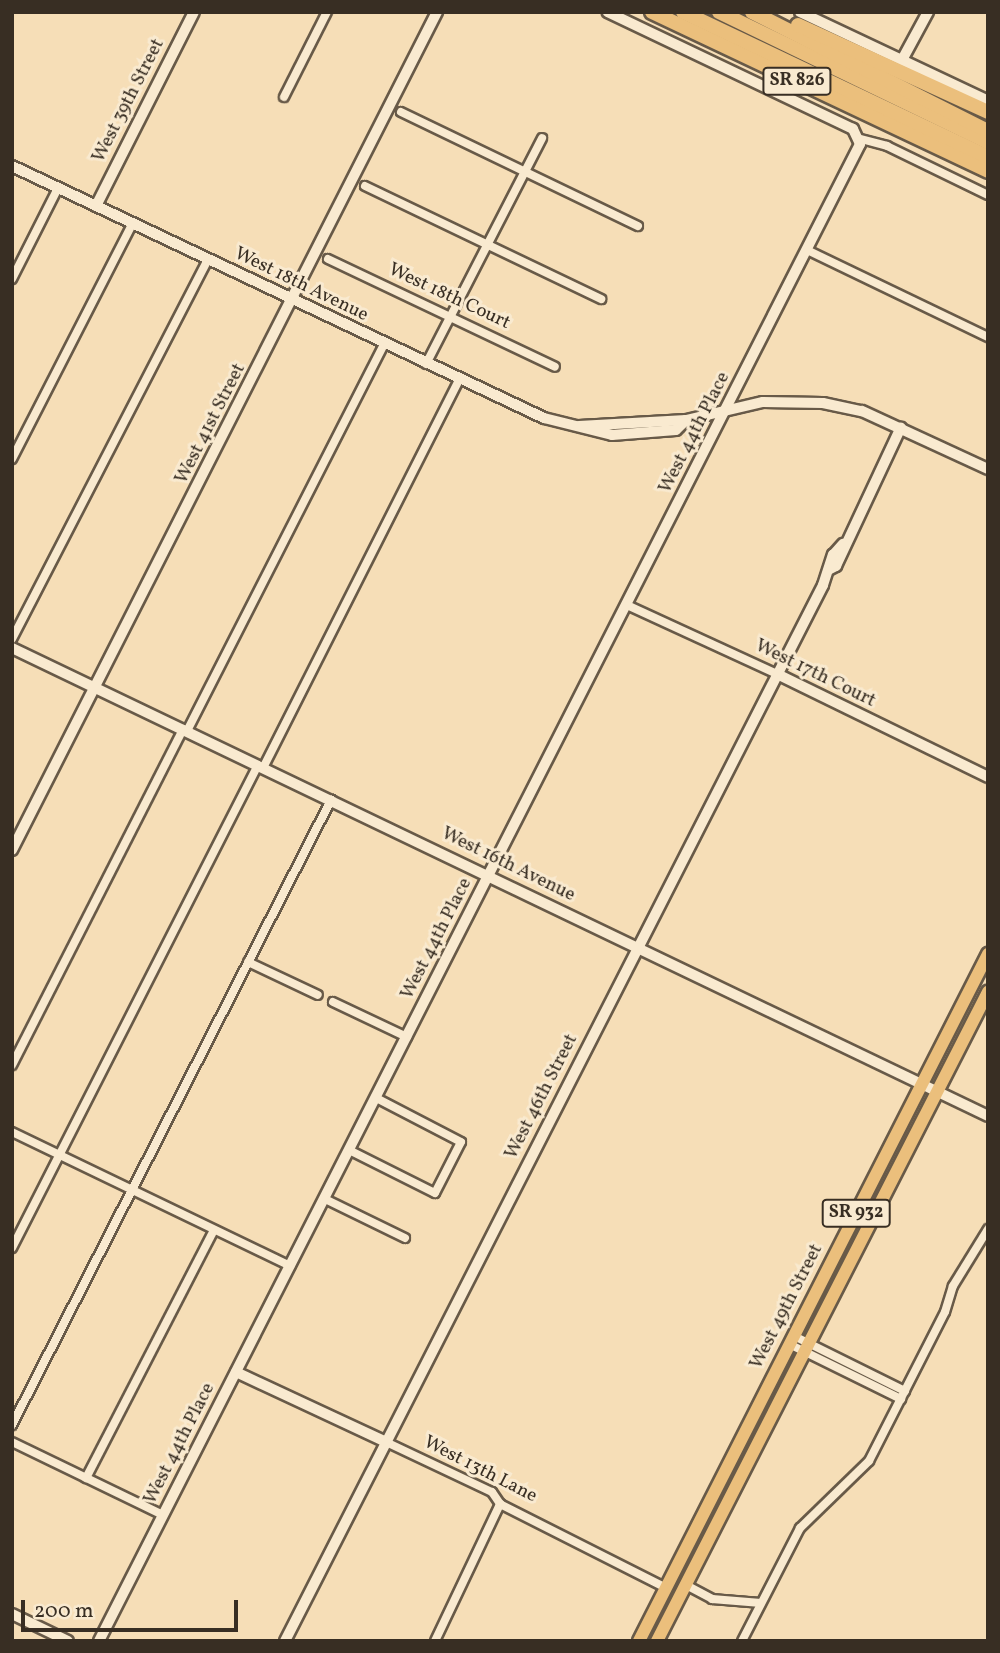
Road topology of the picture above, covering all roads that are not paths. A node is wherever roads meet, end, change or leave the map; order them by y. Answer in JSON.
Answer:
{"nodes":[{"id":1,"x":194,"y":12,"type":"edge"},
{"id":2,"x":327,"y":12,"type":"edge"},
{"id":3,"x":437,"y":12,"type":"edge"},
{"id":4,"x":608,"y":12,"type":"edge"},
{"id":5,"x":652,"y":12,"type":"edge"},
{"id":6,"x":683,"y":12,"type":"edge"},
{"id":7,"x":719,"y":12,"type":"edge"},
{"id":8,"x":751,"y":12,"type":"edge"},
{"id":9,"x":769,"y":12,"type":"edge"},
{"id":10,"x":800,"y":12,"type":"edge"},
{"id":11,"x":928,"y":12,"type":"edge"},
{"id":12,"x":902,"y":60,"type":"junction"},
{"id":13,"x":284,"y":97,"type":"dead end"},
{"id":14,"x":988,"y":101,"type":"edge"},
{"id":15,"x":401,"y":112,"type":"dead end"},
{"id":16,"x":988,"y":112,"type":"edge"},
{"id":17,"x":988,"y":131,"type":"edge"},
{"id":18,"x":542,"y":138,"type":"dead end"},
{"id":19,"x":861,"y":139,"type":"junction"},
{"id":20,"x":988,"y":142,"type":"edge"},
{"id":21,"x":985,"y":165,"type":"edge"},
{"id":22,"x":12,"y":166,"type":"edge"},
{"id":23,"x":525,"y":170,"type":"junction"},
{"id":24,"x":365,"y":186,"type":"dead end"},
{"id":25,"x":58,"y":188,"type":"junction"},
{"id":26,"x":988,"y":195,"type":"edge"},
{"id":27,"x":96,"y":206,"type":"junction"},
{"id":28,"x":132,"y":224,"type":"junction"},
{"id":29,"x":638,"y":226,"type":"dead end"},
{"id":30,"x":488,"y":245,"type":"junction"},
{"id":31,"x":807,"y":250,"type":"junction"},
{"id":32,"x":328,"y":259,"type":"dead end"},
{"id":33,"x":208,"y":260,"type":"junction"},
{"id":34,"x":12,"y":279,"type":"edge"},
{"id":35,"x":601,"y":299,"type":"dead end"},
{"id":36,"x":294,"y":300,"type":"junction"},
{"id":37,"x":450,"y":317,"type":"junction"},
{"id":38,"x":988,"y":337,"type":"edge"},
{"id":39,"x":384,"y":344,"type":"junction"},
{"id":40,"x":426,"y":364,"type":"junction"},
{"id":41,"x":555,"y":367,"type":"dead end"},
{"id":42,"x":459,"y":380,"type":"junction"},
{"id":43,"x":726,"y":410,"type":"junction"},
{"id":44,"x":901,"y":428,"type":"junction"},
{"id":45,"x":12,"y":459,"type":"edge"},
{"id":46,"x":988,"y":469,"type":"edge"},
{"id":47,"x":627,"y":605,"type":"junction"},
{"id":48,"x":12,"y":639,"type":"edge"},
{"id":49,"x":12,"y":648,"type":"edge"},
{"id":50,"x":777,"y":674,"type":"junction"},
{"id":51,"x":95,"y":687,"type":"junction"},
{"id":52,"x":185,"y":730,"type":"junction"},
{"id":53,"x":261,"y":766,"type":"junction"},
{"id":54,"x":988,"y":777,"type":"edge"},
{"id":55,"x":331,"y":800,"type":"junction"},
{"id":56,"x":12,"y":850,"type":"edge"},
{"id":57,"x":489,"y":876,"type":"junction"},
{"id":58,"x":638,"y":947,"type":"junction"},
{"id":59,"x":988,"y":954,"type":"edge"},
{"id":60,"x":248,"y":962,"type":"junction"},
{"id":61,"x":988,"y":992,"type":"edge"},
{"id":62,"x":318,"y":995,"type":"dead end"},
{"id":63,"x":333,"y":1002,"type":"dead end"},
{"id":64,"x":407,"y":1037,"type":"junction"},
{"id":65,"x":12,"y":1065,"type":"edge"},
{"id":66,"x":922,"y":1083,"type":"junction"},
{"id":67,"x":938,"y":1090,"type":"junction"},
{"id":68,"x":376,"y":1098,"type":"junction"},
{"id":69,"x":988,"y":1116,"type":"edge"},
{"id":70,"x":12,"y":1132,"type":"edge"},
{"id":71,"x":349,"y":1150,"type":"junction"},
{"id":72,"x":60,"y":1155,"type":"junction"},
{"id":73,"x":133,"y":1191,"type":"junction"},
{"id":74,"x":325,"y":1199,"type":"junction"},
{"id":75,"x":988,"y":1229,"type":"edge"},
{"id":76,"x":214,"y":1230,"type":"junction"},
{"id":77,"x":405,"y":1238,"type":"dead end"},
{"id":78,"x":12,"y":1248,"type":"edge"},
{"id":79,"x":290,"y":1266,"type":"junction"},
{"id":80,"x":792,"y":1340,"type":"junction"},
{"id":81,"x":806,"y":1348,"type":"junction"},
{"id":82,"x":236,"y":1372,"type":"junction"},
{"id":83,"x":905,"y":1391,"type":"junction"},
{"id":84,"x":901,"y":1399,"type":"junction"},
{"id":85,"x":12,"y":1425,"type":"edge"},
{"id":86,"x":12,"y":1442,"type":"edge"},
{"id":87,"x":386,"y":1442,"type":"junction"},
{"id":88,"x":86,"y":1478,"type":"junction"},
{"id":89,"x":500,"y":1504,"type":"junction"},
{"id":90,"x":705,"y":1510,"type":"junction"},
{"id":91,"x":163,"y":1515,"type":"junction"},
{"id":92,"x":686,"y":1585,"type":"junction"},
{"id":93,"x":666,"y":1588,"type":"junction"},
{"id":94,"x":761,"y":1603,"type":"junction"},
{"id":95,"x":12,"y":1614,"type":"edge"},
{"id":96,"x":68,"y":1641,"type":"edge"},
{"id":97,"x":99,"y":1641,"type":"edge"},
{"id":98,"x":285,"y":1641,"type":"edge"},
{"id":99,"x":435,"y":1641,"type":"edge"},
{"id":100,"x":639,"y":1641,"type":"edge"},
{"id":101,"x":656,"y":1641,"type":"edge"},
{"id":102,"x":741,"y":1641,"type":"edge"}],
"edges":[{"from":1,"to":27,"type":"street","name":"West 39th Street"},
{"from":2,"to":13,"type":"street"},
{"from":3,"to":36,"type":"street","name":"West 41st Street"},
{"from":4,"to":19,"type":"street"},
{"from":5,"to":21,"type":"highway","number":"SR 826"},
{"from":6,"to":21,"type":"highway"},
{"from":7,"to":20,"type":"highway"},
{"from":8,"to":17,"type":"highway","number":"SR 826"},
{"from":9,"to":16,"type":"highway"},
{"from":10,"to":12,"type":"street"},
{"from":11,"to":12,"type":"street"},
{"from":12,"to":14,"type":"street"},
{"from":15,"to":23,"type":"street"},
{"from":18,"to":23,"type":"street"},
{"from":19,"to":26,"type":"street"},
{"from":19,"to":31,"type":"street","name":"West 44th Place"},
{"from":22,"to":25,"type":"street","name":"West 18th Avenue"},
{"from":23,"to":29,"type":"street"},
{"from":23,"to":30,"type":"street"},
{"from":24,"to":30,"type":"street"},
{"from":25,"to":27,"type":"street","name":"West 18th Avenue"},
{"from":25,"to":34,"type":"street"},
{"from":27,"to":28,"type":"street","name":"West 18th Avenue"},
{"from":28,"to":33,"type":"street","name":"West 18th Avenue"},
{"from":28,"to":45,"type":"street"},
{"from":30,"to":35,"type":"street"},
{"from":30,"to":37,"type":"street"},
{"from":31,"to":38,"type":"street"},
{"from":31,"to":43,"type":"street","name":"West 44th Place"},
{"from":32,"to":37,"type":"street","name":"West 18th Court"},
{"from":33,"to":36,"type":"street","name":"West 18th Avenue"},
{"from":33,"to":48,"type":"street"},
{"from":36,"to":39,"type":"street","name":"West 18th Avenue"},
{"from":36,"to":51,"type":"street","name":"West 41st Street"},
{"from":37,"to":40,"type":"street"},
{"from":37,"to":41,"type":"street","name":"West 18th Court"},
{"from":39,"to":40,"type":"street","name":"West 18th Avenue"},
{"from":39,"to":52,"type":"street"},
{"from":40,"to":42,"type":"street","name":"West 18th Avenue"},
{"from":42,"to":43,"type":"street","name":"West 18th Avenue"},
{"from":42,"to":53,"type":"street"},
{"from":43,"to":44,"type":"street"},
{"from":43,"to":47,"type":"street","name":"West 44th Place"},
{"from":44,"to":46,"type":"street"},
{"from":44,"to":50,"type":"street","name":"West 46th Street"},
{"from":47,"to":50,"type":"street","name":"West 17th Court"},
{"from":47,"to":57,"type":"street","name":"West 44th Place"},
{"from":49,"to":51,"type":"main road","name":"West 16th Avenue"},
{"from":50,"to":54,"type":"street","name":"West 17th Court"},
{"from":50,"to":58,"type":"street","name":"West 46th Street"},
{"from":51,"to":52,"type":"main road","name":"West 16th Avenue"},
{"from":51,"to":56,"type":"street","name":"West 41st Street"},
{"from":52,"to":53,"type":"main road","name":"West 16th Avenue"},
{"from":52,"to":65,"type":"street"},
{"from":53,"to":55,"type":"main road","name":"West 16th Avenue"},
{"from":53,"to":72,"type":"street"},
{"from":55,"to":57,"type":"main road","name":"West 16th Avenue"},
{"from":55,"to":60,"type":"street"},
{"from":57,"to":58,"type":"main road","name":"West 16th Avenue"},
{"from":57,"to":64,"type":"street","name":"West 44th Place"},
{"from":58,"to":66,"type":"main road","name":"West 16th Avenue"},
{"from":58,"to":87,"type":"street","name":"West 46th Street"},
{"from":59,"to":66,"type":"main road","name":"West 49th Street","number":"SR 932"},
{"from":60,"to":62,"type":"street"},
{"from":60,"to":73,"type":"street"},
{"from":61,"to":67,"type":"main road","name":"West 49th Street","number":"SR 932"},
{"from":63,"to":64,"type":"street"},
{"from":64,"to":68,"type":"street","name":"West 44th Place"},
{"from":66,"to":67,"type":"main road","name":"West 16th Avenue"},
{"from":66,"to":80,"type":"main road","name":"West 49th Street","number":"SR 932"},
{"from":67,"to":69,"type":"main road","name":"West 16th Avenue"},
{"from":67,"to":81,"type":"main road","name":"West 49th Street","number":"SR 932"},
{"from":68,"to":71,"type":"street","name":"West 44th Place"},
{"from":68,"to":71,"type":"street"},
{"from":70,"to":72,"type":"street"},
{"from":71,"to":74,"type":"street","name":"West 44th Place"},
{"from":72,"to":73,"type":"street"},
{"from":72,"to":78,"type":"street"},
{"from":73,"to":76,"type":"street"},
{"from":73,"to":85,"type":"street"},
{"from":74,"to":77,"type":"street"},
{"from":74,"to":79,"type":"street","name":"West 44th Place"},
{"from":75,"to":83,"type":"street"},
{"from":76,"to":79,"type":"street"},
{"from":76,"to":88,"type":"street"},
{"from":79,"to":82,"type":"street","name":"West 44th Place"},
{"from":80,"to":81,"type":"street"},
{"from":80,"to":90,"type":"main road","name":"West 49th Street","number":"SR 932"},
{"from":81,"to":83,"type":"street"},
{"from":81,"to":84,"type":"street"},
{"from":81,"to":92,"type":"main road","name":"West 49th Street","number":"SR 932"},
{"from":82,"to":87,"type":"street","name":"West 13th Lane"},
{"from":82,"to":91,"type":"street","name":"West 44th Place"},
{"from":83,"to":84,"type":"street"},
{"from":84,"to":94,"type":"street"},
{"from":86,"to":88,"type":"street"},
{"from":87,"to":89,"type":"street","name":"West 13th Lane"},
{"from":87,"to":98,"type":"street","name":"West 46th Street"},
{"from":88,"to":91,"type":"street"},
{"from":89,"to":93,"type":"street","name":"West 13th Lane"},
{"from":89,"to":99,"type":"street"},
{"from":90,"to":92,"type":"main road"},
{"from":90,"to":93,"type":"main road","name":"West 49th Street","number":"SR 932"},
{"from":91,"to":97,"type":"street","name":"West 44th Place"},
{"from":92,"to":94,"type":"street"},
{"from":92,"to":101,"type":"main road","name":"West 49th Street","number":"SR 932"},
{"from":93,"to":100,"type":"main road","name":"West 49th Street","number":"SR 932"},
{"from":93,"to":101,"type":"main road"},
{"from":94,"to":102,"type":"street"},
{"from":95,"to":96,"type":"main road"}]}
